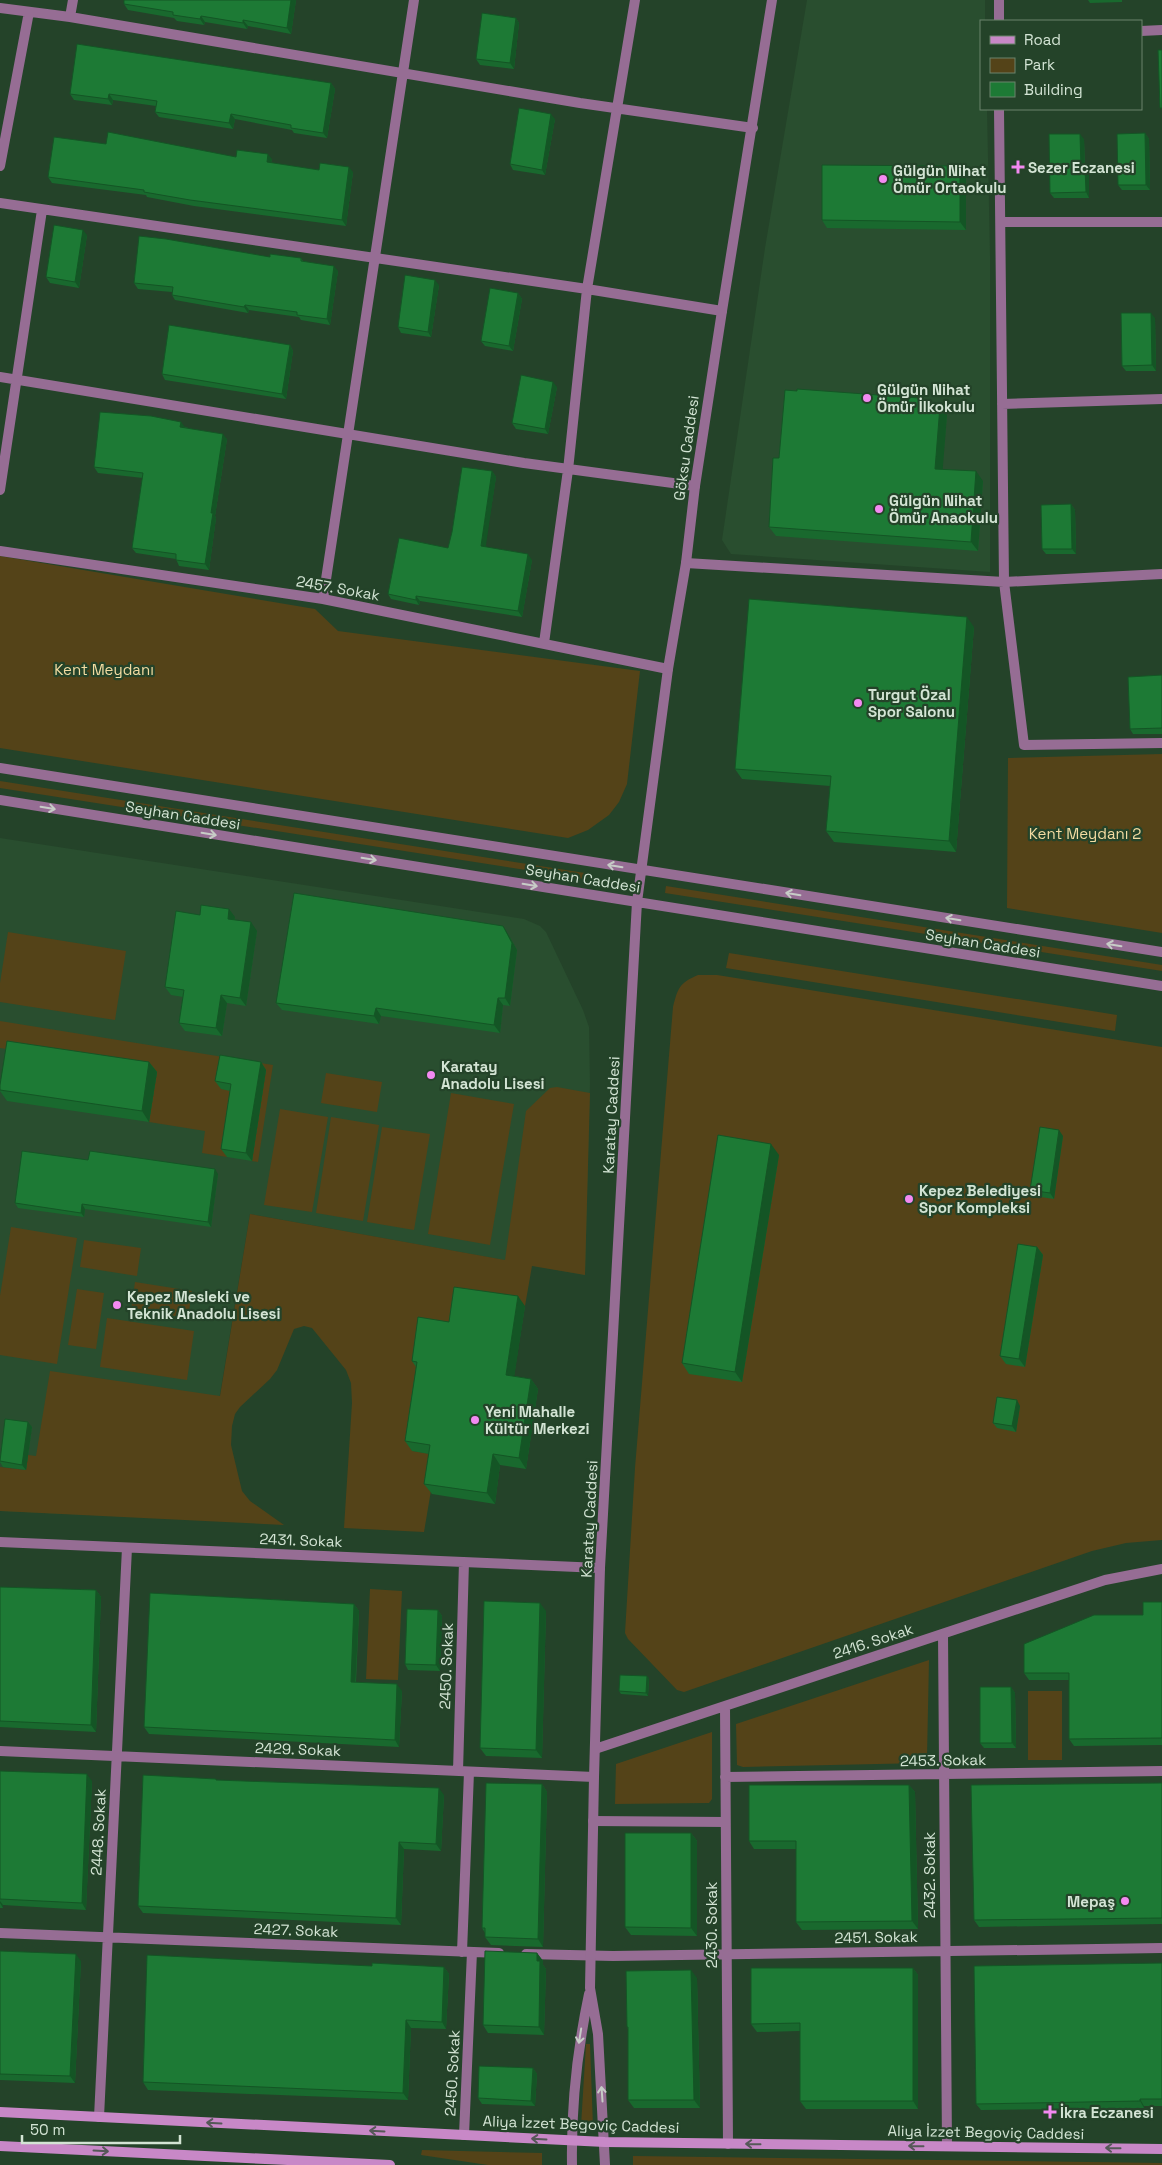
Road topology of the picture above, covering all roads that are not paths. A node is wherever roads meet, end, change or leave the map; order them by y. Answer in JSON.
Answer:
{"nodes":[{"id":1,"x":73,"y":0,"type":"edge"},
{"id":2,"x":414,"y":0,"type":"edge"},
{"id":3,"x":635,"y":0,"type":"edge"},
{"id":4,"x":772,"y":0,"type":"edge"},
{"id":5,"x":999,"y":0,"type":"edge"},
{"id":6,"x":0,"y":8,"type":"edge"},
{"id":7,"x":29,"y":12,"type":"junction"},
{"id":8,"x":70,"y":17,"type":"junction"},
{"id":9,"x":999,"y":20,"type":"edge"},
{"id":10,"x":1162,"y":30,"type":"edge"},
{"id":11,"x":1142,"y":31,"type":"edge"},
{"id":12,"x":403,"y":74,"type":"junction"},
{"id":13,"x":618,"y":109,"type":"junction"},
{"id":14,"x":999,"y":110,"type":"edge"},
{"id":15,"x":753,"y":128,"type":"junction"},
{"id":16,"x":0,"y":166,"type":"edge"},
{"id":17,"x":0,"y":203,"type":"edge"},
{"id":18,"x":42,"y":210,"type":"junction"},
{"id":19,"x":1000,"y":222,"type":"junction"},
{"id":20,"x":1162,"y":222,"type":"edge"},
{"id":21,"x":376,"y":258,"type":"junction"},
{"id":22,"x":587,"y":289,"type":"junction"},
{"id":23,"x":722,"y":311,"type":"junction"},
{"id":24,"x":0,"y":377,"type":"edge"},
{"id":25,"x":16,"y":380,"type":"junction"},
{"id":26,"x":1162,"y":399,"type":"edge"},
{"id":27,"x":1002,"y":404,"type":"junction"},
{"id":28,"x":347,"y":434,"type":"junction"},
{"id":29,"x":568,"y":470,"type":"junction"},
{"id":30,"x":696,"y":486,"type":"junction"},
{"id":31,"x":0,"y":490,"type":"edge"},
{"id":32,"x":0,"y":551,"type":"edge"},
{"id":33,"x":686,"y":563,"type":"junction"},
{"id":34,"x":1162,"y":574,"type":"edge"},
{"id":35,"x":1004,"y":582,"type":"junction"},
{"id":36,"x":323,"y":599,"type":"junction"},
{"id":37,"x":544,"y":644,"type":"junction"},
{"id":38,"x":668,"y":669,"type":"junction"},
{"id":39,"x":1162,"y":743,"type":"edge"},
{"id":40,"x":0,"y":768,"type":"edge"},
{"id":41,"x":0,"y":800,"type":"edge"},
{"id":42,"x":640,"y":870,"type":"junction"},
{"id":43,"x":638,"y":902,"type":"junction"},
{"id":44,"x":1162,"y":952,"type":"edge"},
{"id":45,"x":1162,"y":986,"type":"edge"},
{"id":46,"x":0,"y":1542,"type":"edge"},
{"id":47,"x":127,"y":1548,"type":"junction"},
{"id":48,"x":464,"y":1562,"type":"junction"},
{"id":49,"x":600,"y":1568,"type":"junction"},
{"id":50,"x":1162,"y":1569,"type":"edge"},
{"id":51,"x":943,"y":1634,"type":"junction"},
{"id":52,"x":725,"y":1706,"type":"junction"},
{"id":53,"x":595,"y":1749,"type":"junction"},
{"id":54,"x":0,"y":1751,"type":"edge"},
{"id":55,"x":117,"y":1756,"type":"junction"},
{"id":56,"x":458,"y":1771,"type":"junction"},
{"id":57,"x":1162,"y":1771,"type":"edge"},
{"id":58,"x":469,"y":1772,"type":"junction"},
{"id":59,"x":944,"y":1775,"type":"junction"},
{"id":60,"x":594,"y":1777,"type":"junction"},
{"id":61,"x":725,"y":1778,"type":"junction"},
{"id":62,"x":593,"y":1821,"type":"junction"},
{"id":63,"x":726,"y":1822,"type":"junction"},
{"id":64,"x":0,"y":1933,"type":"edge"},
{"id":65,"x":108,"y":1938,"type":"junction"},
{"id":66,"x":1162,"y":1948,"type":"edge"},
{"id":67,"x":945,"y":1951,"type":"junction"},
{"id":68,"x":467,"y":1952,"type":"junction"},
{"id":69,"x":726,"y":1954,"type":"junction"},
{"id":70,"x":590,"y":1956,"type":"junction"},
{"id":71,"x":590,"y":1988,"type":"junction"},
{"id":72,"x":0,"y":2112,"type":"edge"},
{"id":73,"x":99,"y":2117,"type":"junction"},
{"id":74,"x":464,"y":2135,"type":"junction"},
{"id":75,"x":571,"y":2140,"type":"junction"},
{"id":76,"x":605,"y":2142,"type":"junction"},
{"id":77,"x":728,"y":2144,"type":"junction"},
{"id":78,"x":0,"y":2146,"type":"edge"},
{"id":79,"x":947,"y":2146,"type":"junction"},
{"id":80,"x":1162,"y":2149,"type":"edge"},
{"id":81,"x":223,"y":2161,"type":"edge"},
{"id":82,"x":390,"y":2165,"type":"edge"},
{"id":83,"x":572,"y":2165,"type":"edge"},
{"id":84,"x":605,"y":2165,"type":"edge"}],
"edges":[{"from":1,"to":8,"type":"street"},
{"from":2,"to":12,"type":"street"},
{"from":3,"to":13,"type":"street"},
{"from":4,"to":15,"type":"street","name":"Göksu Caddesi"},
{"from":5,"to":9,"type":"street"},
{"from":6,"to":7,"type":"street"},
{"from":7,"to":8,"type":"street"},
{"from":7,"to":16,"type":"street"},
{"from":8,"to":12,"type":"street"},
{"from":10,"to":11,"type":"street"},
{"from":12,"to":13,"type":"street"},
{"from":12,"to":21,"type":"street"},
{"from":13,"to":15,"type":"street"},
{"from":13,"to":22,"type":"street"},
{"from":14,"to":19,"type":"street"},
{"from":15,"to":23,"type":"street","name":"Göksu Caddesi"},
{"from":17,"to":18,"type":"street"},
{"from":18,"to":21,"type":"street"},
{"from":18,"to":25,"type":"street"},
{"from":19,"to":20,"type":"street"},
{"from":19,"to":27,"type":"street"},
{"from":21,"to":22,"type":"street"},
{"from":21,"to":28,"type":"street"},
{"from":22,"to":23,"type":"street"},
{"from":22,"to":29,"type":"street"},
{"from":23,"to":30,"type":"street","name":"Göksu Caddesi"},
{"from":24,"to":25,"type":"street"},
{"from":25,"to":28,"type":"street"},
{"from":25,"to":31,"type":"street"},
{"from":26,"to":27,"type":"street"},
{"from":27,"to":35,"type":"street"},
{"from":28,"to":29,"type":"street"},
{"from":28,"to":36,"type":"street"},
{"from":29,"to":30,"type":"street"},
{"from":29,"to":37,"type":"street"},
{"from":30,"to":33,"type":"street","name":"Göksu Caddesi"},
{"from":32,"to":36,"type":"street","name":"2457. Sokak"},
{"from":33,"to":35,"type":"street"},
{"from":33,"to":38,"type":"street","name":"Göksu Caddesi"},
{"from":34,"to":35,"type":"street"},
{"from":35,"to":39,"type":"street"},
{"from":36,"to":37,"type":"street","name":"2457. Sokak"},
{"from":37,"to":38,"type":"street","name":"2457. Sokak"},
{"from":38,"to":42,"type":"street","name":"Göksu Caddesi"},
{"from":42,"to":40,"type":"street","name":"Seyhan Caddesi","one_way":true},
{"from":41,"to":43,"type":"street","name":"Seyhan Caddesi","one_way":true},
{"from":42,"to":43,"type":"street","name":"Göksu Caddesi"},
{"from":44,"to":42,"type":"street","name":"Seyhan Caddesi","one_way":true},
{"from":43,"to":45,"type":"street","name":"Seyhan Caddesi"},
{"from":43,"to":49,"type":"street","name":"Karatay Caddesi"},
{"from":46,"to":47,"type":"street","name":"2431. Sokak"},
{"from":47,"to":48,"type":"street","name":"2431. Sokak"},
{"from":47,"to":55,"type":"street","name":"2448. Sokak"},
{"from":48,"to":49,"type":"street","name":"2431. Sokak"},
{"from":48,"to":56,"type":"street","name":"2450. Sokak"},
{"from":49,"to":53,"type":"street","name":"Karatay Caddesi"},
{"from":50,"to":51,"type":"street","name":"2416. Sokak"},
{"from":51,"to":52,"type":"street","name":"2416. Sokak"},
{"from":51,"to":59,"type":"street","name":"2432. Sokak"},
{"from":52,"to":53,"type":"street","name":"2416. Sokak"},
{"from":52,"to":61,"type":"street","name":"2430. Sokak"},
{"from":53,"to":60,"type":"street","name":"Karatay Caddesi"},
{"from":54,"to":55,"type":"street","name":"2429. Sokak"},
{"from":55,"to":56,"type":"street","name":"2429. Sokak"},
{"from":55,"to":65,"type":"street","name":"2448. Sokak"},
{"from":56,"to":58,"type":"street","name":"2429. Sokak"},
{"from":57,"to":59,"type":"street","name":"2453. Sokak"},
{"from":58,"to":60,"type":"street","name":"2429. Sokak"},
{"from":58,"to":68,"type":"street","name":"2450. Sokak"},
{"from":59,"to":61,"type":"street","name":"2453. Sokak"},
{"from":59,"to":67,"type":"street","name":"2432. Sokak"},
{"from":60,"to":62,"type":"street","name":"Karatay Caddesi"},
{"from":61,"to":63,"type":"street","name":"2430. Sokak"},
{"from":62,"to":63,"type":"street"},
{"from":62,"to":70,"type":"street","name":"Karatay Caddesi"},
{"from":63,"to":69,"type":"street","name":"2430. Sokak"},
{"from":64,"to":65,"type":"street","name":"2427. Sokak"},
{"from":65,"to":68,"type":"street","name":"2427. Sokak"},
{"from":65,"to":73,"type":"street","name":"2448. Sokak"},
{"from":66,"to":67,"type":"street","name":"2451. Sokak"},
{"from":67,"to":69,"type":"street","name":"2451. Sokak"},
{"from":67,"to":79,"type":"street","name":"2432. Sokak"},
{"from":68,"to":70,"type":"street","name":"2427. Sokak"},
{"from":68,"to":74,"type":"street","name":"2450. Sokak"},
{"from":69,"to":70,"type":"street","name":"2451. Sokak"},
{"from":69,"to":77,"type":"street","name":"2430. Sokak"},
{"from":70,"to":71,"type":"street","name":"Karatay Caddesi"},
{"from":71,"to":75,"type":"street","name":"Karatay Caddesi","one_way":true},
{"from":76,"to":71,"type":"street","name":"Karatay Caddesi","one_way":true},
{"from":72,"to":73,"type":"main road","name":"Aliya İzzet Begoviç Caddesi"},
{"from":74,"to":73,"type":"main road","name":"Aliya İzzet Begoviç Caddesi","one_way":true},
{"from":75,"to":74,"type":"main road","name":"Aliya İzzet Begoviç Caddesi","one_way":true},
{"from":75,"to":76,"type":"main road","name":"Aliya İzzet Begoviç Caddesi"},
{"from":75,"to":83,"type":"street","name":"Karatay Caddesi"},
{"from":76,"to":77,"type":"main road","name":"Aliya İzzet Begoviç Caddesi"},
{"from":76,"to":84,"type":"street","name":"Karatay Caddesi"},
{"from":79,"to":77,"type":"main road","name":"Aliya İzzet Begoviç Caddesi","one_way":true},
{"from":78,"to":81,"type":"main road","one_way":true},
{"from":80,"to":79,"type":"main road","name":"Aliya İzzet Begoviç Caddesi","one_way":true},
{"from":81,"to":82,"type":"main road"}]}
